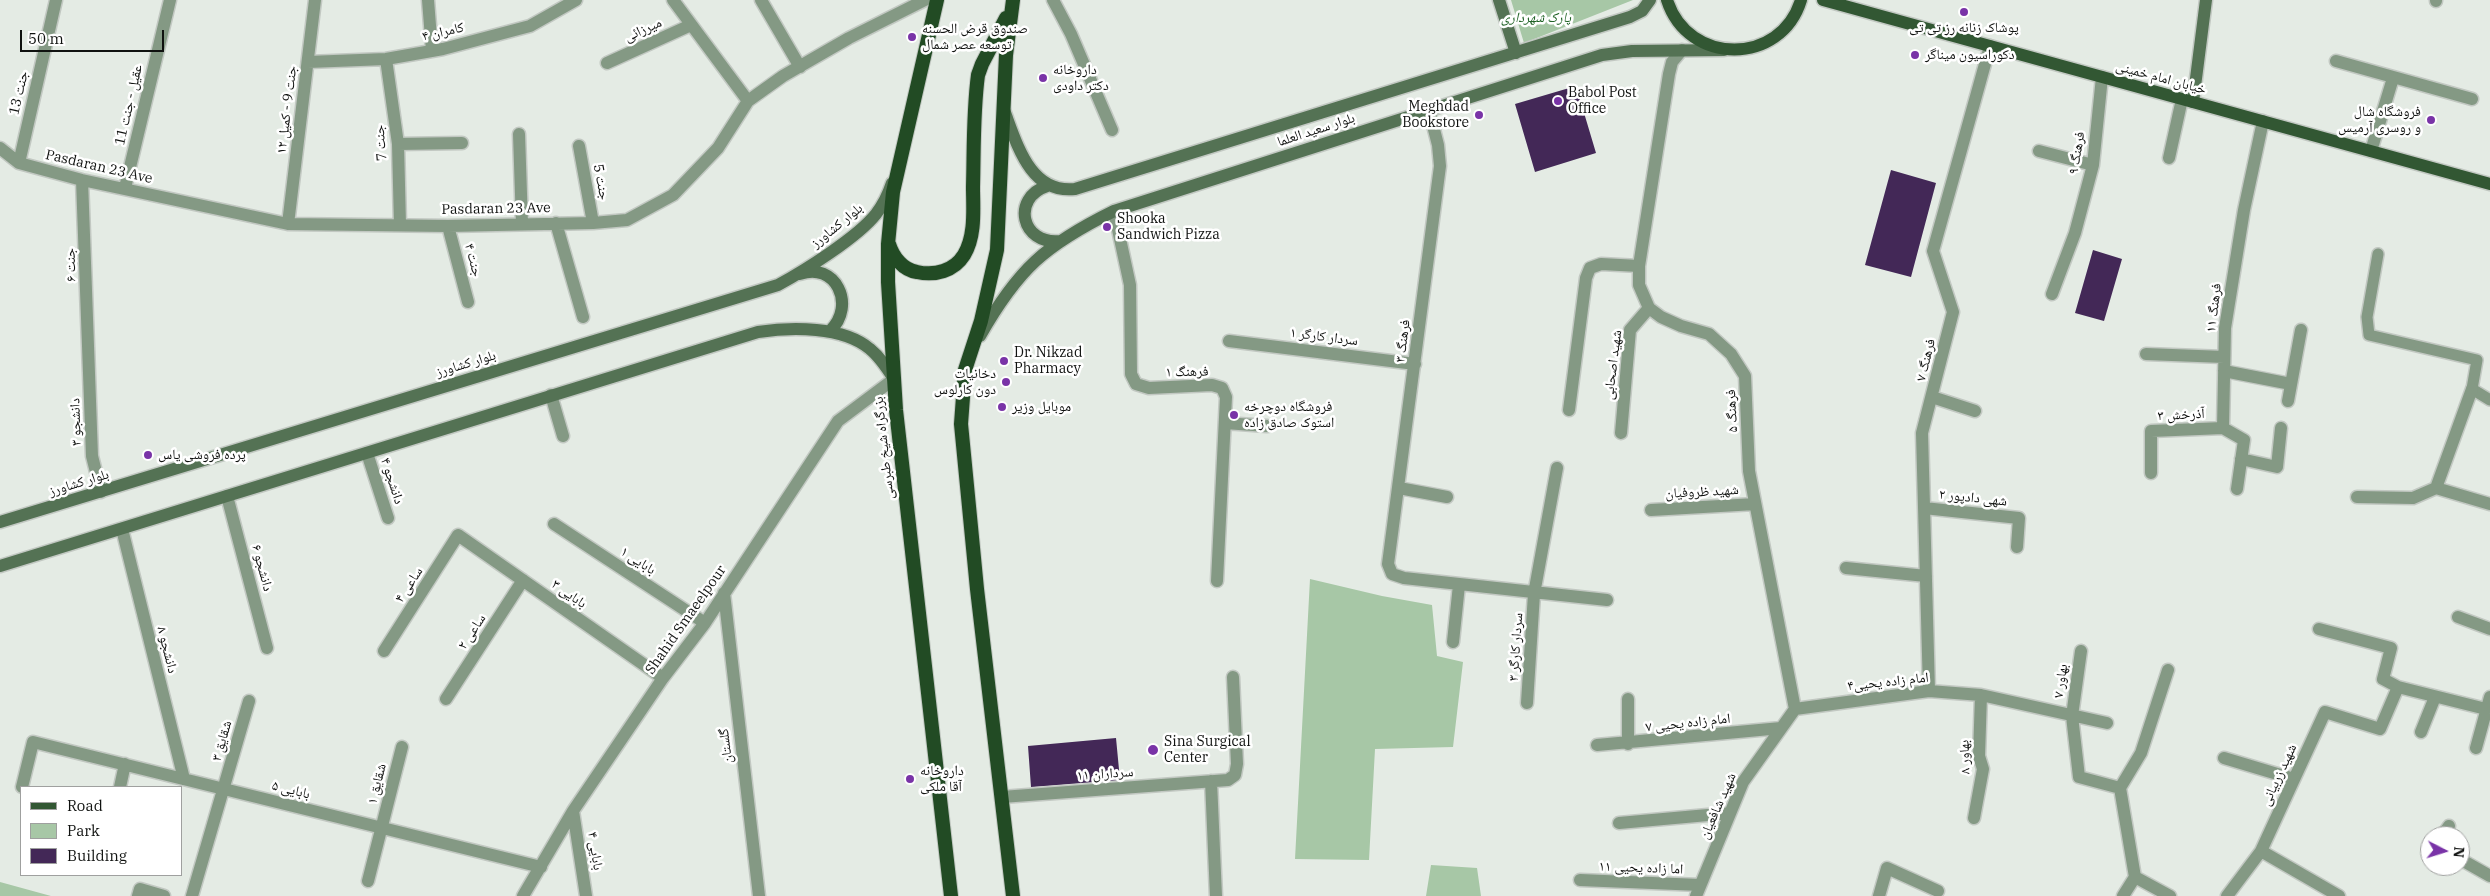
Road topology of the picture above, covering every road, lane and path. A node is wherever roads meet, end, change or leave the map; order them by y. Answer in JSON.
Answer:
{"nodes":[{"id":1,"x":56,"y":0,"type":"edge"},
{"id":2,"x":170,"y":0,"type":"edge"},
{"id":3,"x":315,"y":0,"type":"edge"},
{"id":4,"x":428,"y":0,"type":"edge"},
{"id":5,"x":576,"y":0,"type":"edge"},
{"id":6,"x":673,"y":0,"type":"edge"},
{"id":7,"x":761,"y":0,"type":"edge"},
{"id":8,"x":925,"y":0,"type":"edge"},
{"id":9,"x":937,"y":0,"type":"edge"},
{"id":10,"x":1053,"y":0,"type":"edge"},
{"id":11,"x":1499,"y":0,"type":"edge"},
{"id":12,"x":1650,"y":0,"type":"edge"},
{"id":13,"x":1668,"y":0,"type":"edge"},
{"id":14,"x":1800,"y":0,"type":"edge"},
{"id":15,"x":1823,"y":0,"type":"edge"},
{"id":16,"x":2206,"y":0,"type":"edge"},
{"id":17,"x":1012,"y":4,"type":"edge"},
{"id":18,"x":556,"y":5,"type":"edge"},
{"id":19,"x":691,"y":25,"type":"junction"},
{"id":20,"x":1990,"y":46,"type":"junction"},
{"id":21,"x":432,"y":50,"type":"junction"},
{"id":22,"x":1682,"y":50,"type":"junction"},
{"id":23,"x":1728,"y":50,"type":"junction"},
{"id":24,"x":1516,"y":53,"type":"junction"},
{"id":25,"x":386,"y":59,"type":"junction"},
{"id":26,"x":2336,"y":61,"type":"dead end"},
{"id":27,"x":308,"y":62,"type":"junction"},
{"id":28,"x":607,"y":63,"type":"dead end"},
{"id":29,"x":800,"y":67,"type":"junction"},
{"id":30,"x":2102,"y":77,"type":"junction"},
{"id":31,"x":2393,"y":78,"type":"junction"},
{"id":32,"x":2472,"y":99,"type":"dead end"},
{"id":33,"x":2187,"y":101,"type":"junction"},
{"id":34,"x":748,"y":102,"type":"junction"},
{"id":35,"x":1004,"y":108,"type":"junction"},
{"id":36,"x":1428,"y":110,"type":"junction"},
{"id":37,"x":2263,"y":122,"type":"junction"},
{"id":38,"x":1112,"y":130,"type":"dead end"},
{"id":39,"x":520,"y":134,"type":"dead end"},
{"id":40,"x":462,"y":143,"type":"dead end"},
{"id":41,"x":398,"y":144,"type":"junction"},
{"id":42,"x":579,"y":146,"type":"dead end"},
{"id":43,"x":0,"y":148,"type":"edge"},
{"id":44,"x":2039,"y":151,"type":"dead end"},
{"id":45,"x":2371,"y":151,"type":"junction"},
{"id":46,"x":2169,"y":158,"type":"dead end"},
{"id":47,"x":19,"y":163,"type":"junction"},
{"id":48,"x":2093,"y":165,"type":"junction"},
{"id":49,"x":897,"y":169,"type":"junction"},
{"id":50,"x":82,"y":180,"type":"junction"},
{"id":51,"x":2490,"y":184,"type":"edge"},
{"id":52,"x":1048,"y":186,"type":"junction"},
{"id":53,"x":125,"y":188,"type":"junction"},
{"id":54,"x":1114,"y":210,"type":"junction"},
{"id":55,"x":556,"y":223,"type":"junction"},
{"id":56,"x":594,"y":223,"type":"junction"},
{"id":57,"x":288,"y":224,"type":"junction"},
{"id":58,"x":522,"y":224,"type":"junction"},
{"id":59,"x":400,"y":226,"type":"junction"},
{"id":60,"x":448,"y":226,"type":"junction"},
{"id":61,"x":888,"y":241,"type":"junction"},
{"id":62,"x":1060,"y":241,"type":"junction"},
{"id":63,"x":2378,"y":254,"type":"dead end"},
{"id":64,"x":1639,"y":266,"type":"junction"},
{"id":65,"x":795,"y":276,"type":"junction"},
{"id":66,"x":2052,"y":294,"type":"dead end"},
{"id":67,"x":468,"y":302,"type":"dead end"},
{"id":68,"x":1649,"y":308,"type":"junction"},
{"id":69,"x":583,"y":316,"type":"dead end"},
{"id":70,"x":2301,"y":330,"type":"dead end"},
{"id":71,"x":830,"y":331,"type":"junction"},
{"id":72,"x":1229,"y":341,"type":"dead end"},
{"id":73,"x":89,"y":350,"type":"joint"},
{"id":74,"x":971,"y":351,"type":"junction"},
{"id":75,"x":2146,"y":354,"type":"dead end"},
{"id":76,"x":2224,"y":357,"type":"junction"},
{"id":77,"x":1415,"y":364,"type":"junction"},
{"id":78,"x":2224,"y":371,"type":"junction"},
{"id":79,"x":894,"y":379,"type":"junction"},
{"id":80,"x":2291,"y":384,"type":"junction"},
{"id":81,"x":2472,"y":389,"type":"junction"},
{"id":82,"x":551,"y":396,"type":"junction"},
{"id":83,"x":1932,"y":397,"type":"junction"},
{"id":84,"x":2490,"y":400,"type":"edge"},
{"id":85,"x":2288,"y":401,"type":"dead end"},
{"id":86,"x":1569,"y":410,"type":"dead end"},
{"id":87,"x":1976,"y":411,"type":"dead end"},
{"id":88,"x":1224,"y":423,"type":"junction"},
{"id":89,"x":1267,"y":426,"type":"dead end"},
{"id":90,"x":2223,"y":428,"type":"junction"},
{"id":91,"x":2281,"y":428,"type":"dead end"},
{"id":92,"x":1621,"y":433,"type":"dead end"},
{"id":93,"x":563,"y":436,"type":"dead end"},
{"id":94,"x":367,"y":453,"type":"junction"},
{"id":95,"x":2241,"y":460,"type":"junction"},
{"id":96,"x":1557,"y":468,"type":"dead end"},
{"id":97,"x":2151,"y":472,"type":"dead end"},
{"id":98,"x":1399,"y":488,"type":"junction"},
{"id":99,"x":2436,"y":488,"type":"junction"},
{"id":100,"x":2237,"y":489,"type":"dead end"},
{"id":101,"x":101,"y":492,"type":"junction"},
{"id":102,"x":227,"y":496,"type":"junction"},
{"id":103,"x":1447,"y":497,"type":"dead end"},
{"id":104,"x":2357,"y":497,"type":"dead end"},
{"id":105,"x":1755,"y":504,"type":"junction"},
{"id":106,"x":2490,"y":504,"type":"edge"},
{"id":107,"x":1924,"y":508,"type":"junction"},
{"id":108,"x":1651,"y":510,"type":"dead end"},
{"id":109,"x":388,"y":518,"type":"dead end"},
{"id":110,"x":0,"y":522,"type":"edge"},
{"id":111,"x":554,"y":524,"type":"dead end"},
{"id":112,"x":122,"y":529,"type":"junction"},
{"id":113,"x":458,"y":535,"type":"joint"},
{"id":114,"x":2017,"y":547,"type":"dead end"},
{"id":115,"x":0,"y":566,"type":"edge"},
{"id":116,"x":1846,"y":568,"type":"dead end"},
{"id":117,"x":1926,"y":576,"type":"junction"},
{"id":118,"x":523,"y":580,"type":"junction"},
{"id":119,"x":1218,"y":581,"type":"dead end"},
{"id":120,"x":1459,"y":585,"type":"junction"},
{"id":121,"x":724,"y":593,"type":"junction"},
{"id":122,"x":1534,"y":594,"type":"junction"},
{"id":123,"x":1607,"y":600,"type":"dead end"},
{"id":124,"x":2458,"y":617,"type":"dead end"},
{"id":125,"x":705,"y":623,"type":"junction"},
{"id":126,"x":2319,"y":629,"type":"dead end"},
{"id":127,"x":2490,"y":629,"type":"edge"},
{"id":128,"x":1453,"y":642,"type":"dead end"},
{"id":129,"x":267,"y":648,"type":"dead end"},
{"id":130,"x":384,"y":651,"type":"dead end"},
{"id":131,"x":2081,"y":651,"type":"dead end"},
{"id":132,"x":2168,"y":670,"type":"dead end"},
{"id":133,"x":1233,"y":676,"type":"dead end"},
{"id":134,"x":663,"y":678,"type":"junction"},
{"id":135,"x":2398,"y":688,"type":"junction"},
{"id":136,"x":1929,"y":691,"type":"junction"},
{"id":137,"x":1981,"y":695,"type":"junction"},
{"id":138,"x":2435,"y":697,"type":"junction"},
{"id":139,"x":2490,"y":697,"type":"edge"},
{"id":140,"x":446,"y":699,"type":"dead end"},
{"id":141,"x":1628,"y":699,"type":"dead end"},
{"id":142,"x":249,"y":701,"type":"dead end"},
{"id":143,"x":1527,"y":703,"type":"dead end"},
{"id":144,"x":1795,"y":709,"type":"junction"},
{"id":145,"x":2486,"y":709,"type":"junction"},
{"id":146,"x":2072,"y":716,"type":"junction"},
{"id":147,"x":2107,"y":723,"type":"dead end"},
{"id":148,"x":1781,"y":728,"type":"junction"},
{"id":149,"x":2421,"y":732,"type":"dead end"},
{"id":150,"x":1628,"y":744,"type":"junction"},
{"id":151,"x":1597,"y":745,"type":"dead end"},
{"id":152,"x":402,"y":747,"type":"dead end"},
{"id":153,"x":2476,"y":748,"type":"dead end"},
{"id":154,"x":2224,"y":758,"type":"dead end"},
{"id":155,"x":124,"y":764,"type":"junction"},
{"id":156,"x":184,"y":779,"type":"junction"},
{"id":157,"x":2294,"y":779,"type":"junction"},
{"id":158,"x":1211,"y":781,"type":"junction"},
{"id":159,"x":22,"y":786,"type":"edge"},
{"id":160,"x":120,"y":786,"type":"edge"},
{"id":161,"x":2120,"y":788,"type":"junction"},
{"id":162,"x":224,"y":789,"type":"junction"},
{"id":163,"x":1002,"y":797,"type":"junction"},
{"id":164,"x":574,"y":811,"type":"junction"},
{"id":165,"x":1730,"y":813,"type":"junction"},
{"id":166,"x":1974,"y":818,"type":"dead end"},
{"id":167,"x":1619,"y":823,"type":"dead end"},
{"id":168,"x":382,"y":828,"type":"junction"},
{"id":169,"x":2261,"y":851,"type":"junction"},
{"id":170,"x":2470,"y":865,"type":"edge"},
{"id":171,"x":541,"y":867,"type":"junction"},
{"id":172,"x":2490,"y":876,"type":"edge"},
{"id":173,"x":2136,"y":877,"type":"junction"},
{"id":174,"x":368,"y":880,"type":"dead end"},
{"id":175,"x":1580,"y":880,"type":"dead end"},
{"id":176,"x":1698,"y":891,"type":"edge"},
{"id":177,"x":1938,"y":891,"type":"dead end"},
{"id":178,"x":139,"y":893,"type":"edge"},
{"id":179,"x":164,"y":896,"type":"edge"},
{"id":180,"x":192,"y":896,"type":"edge"},
{"id":181,"x":523,"y":896,"type":"edge"},
{"id":182,"x":586,"y":896,"type":"edge"},
{"id":183,"x":759,"y":896,"type":"edge"},
{"id":184,"x":951,"y":896,"type":"edge"},
{"id":185,"x":1014,"y":896,"type":"edge"},
{"id":186,"x":1216,"y":896,"type":"edge"},
{"id":187,"x":1879,"y":896,"type":"edge"},
{"id":188,"x":2124,"y":896,"type":"edge"},
{"id":189,"x":2170,"y":896,"type":"edge"},
{"id":190,"x":2227,"y":896,"type":"edge"},
{"id":191,"x":2340,"y":896,"type":"edge"}],
"edges":[{"from":1,"to":47,"type":"street","name":"جنت 13"},
{"from":2,"to":53,"type":"street","name":"عقیل - جنت 11"},
{"from":3,"to":27,"type":"street","name":"جنت 9 - کمیل ۱۲"},
{"from":4,"to":21,"type":"street"},
{"from":5,"to":18,"type":"street","name":"کامران ۴"},
{"from":6,"to":19,"type":"street"},
{"from":7,"to":29,"type":"street"},
{"from":8,"to":29,"type":"street","name":"Pasdaran 23 Ave"},
{"from":9,"to":49,"type":"highway","name":"بزرگراه شیخ طبرسی"},
{"from":10,"to":38,"type":"street"},
{"from":11,"to":24,"type":"main road"},
{"from":12,"to":24,"type":"main road","name":"بلوار سعید العلما"},
{"from":13,"to":23,"type":"main road"},
{"from":14,"to":23,"type":"main road"},
{"from":15,"to":20,"type":"main road","name":"خیابان امام خمینی"},
{"from":16,"to":33,"type":"main road"},
{"from":17,"to":35,"type":"highway"},
{"from":17,"to":61,"type":"highway"},
{"from":18,"to":21,"type":"street","name":"کامران ۴"},
{"from":19,"to":28,"type":"street","name":"میرزائی"},
{"from":19,"to":34,"type":"street"},
{"from":20,"to":30,"type":"main road","name":"خیابان امام خمینی"},
{"from":20,"to":83,"type":"street","name":"فرهنگ ۷"},
{"from":21,"to":25,"type":"street","name":"کامران ۴"},
{"from":22,"to":23,"type":"main road","name":"بلوار سعید العلما"},
{"from":22,"to":36,"type":"main road","name":"بلوار سعید العلما"},
{"from":22,"to":64,"type":"street"},
{"from":24,"to":52,"type":"main road","name":"بلوار سعید العلما"},
{"from":25,"to":27,"type":"street","name":"کامران ۴"},
{"from":25,"to":41,"type":"street","name":"جنت 7"},
{"from":26,"to":31,"type":"street"},
{"from":27,"to":57,"type":"street","name":"جنت 9 - کمیل ۱۲"},
{"from":29,"to":34,"type":"street","name":"Pasdaran 23 Ave"},
{"from":30,"to":33,"type":"main road","name":"خیابان امام خمینی"},
{"from":30,"to":48,"type":"street","name":"فرهنگ ۹"},
{"from":31,"to":32,"type":"street"},
{"from":31,"to":45,"type":"street"},
{"from":33,"to":37,"type":"main road","name":"خیابان امام خمینی"},
{"from":33,"to":46,"type":"street"},
{"from":34,"to":56,"type":"street","name":"Pasdaran 23 Ave"},
{"from":35,"to":52,"type":"main road"},
{"from":35,"to":74,"type":"highway"},
{"from":36,"to":54,"type":"main road","name":"بلوار سعید العلما"},
{"from":36,"to":77,"type":"street","name":"فرهنگ ۳"},
{"from":37,"to":45,"type":"main road","name":"خیابان امام خمینی"},
{"from":37,"to":76,"type":"street","name":"فرهنگ ۱۱"},
{"from":39,"to":58,"type":"street"},
{"from":40,"to":41,"type":"street"},
{"from":41,"to":59,"type":"street","name":"جنت 7"},
{"from":42,"to":56,"type":"street","name":"جنت 5"},
{"from":43,"to":47,"type":"street","name":"Pasdaran 23 Ave"},
{"from":44,"to":48,"type":"street"},
{"from":45,"to":51,"type":"main road","name":"خیابان امام خمینی"},
{"from":47,"to":50,"type":"street","name":"Pasdaran 23 Ave"},
{"from":48,"to":66,"type":"street","name":"فرهنگ ۹"},
{"from":49,"to":61,"type":"highway","name":"بزرگراه شیخ طبرسی"},
{"from":49,"to":65,"type":"main road","name":"بلوار کشاورز"},
{"from":50,"to":53,"type":"street","name":"Pasdaran 23 Ave"},
{"from":50,"to":73,"type":"street","name":"جنت ۶"},
{"from":52,"to":62,"type":"main road"},
{"from":53,"to":57,"type":"street","name":"Pasdaran 23 Ave"},
{"from":54,"to":62,"type":"main road","name":"بلوار سعید العلما"},
{"from":54,"to":88,"type":"street","name":"فرهنگ ۱"},
{"from":55,"to":56,"type":"street","name":"Pasdaran 23 Ave"},
{"from":55,"to":58,"type":"street","name":"Pasdaran 23 Ave"},
{"from":55,"to":69,"type":"street"},
{"from":57,"to":59,"type":"street","name":"Pasdaran 23 Ave"},
{"from":58,"to":60,"type":"street","name":"Pasdaran 23 Ave"},
{"from":59,"to":60,"type":"street","name":"Pasdaran 23 Ave"},
{"from":60,"to":67,"type":"street","name":"جنت ۴"},
{"from":61,"to":79,"type":"highway","name":"بزرگراه شیخ طبرسی"},
{"from":62,"to":74,"type":"main road","name":"بلوار سعید العلما"},
{"from":63,"to":81,"type":"lane"},
{"from":64,"to":68,"type":"street"},
{"from":64,"to":86,"type":"street"},
{"from":65,"to":71,"type":"main road"},
{"from":65,"to":101,"type":"main road","name":"بلوار کشاورز"},
{"from":68,"to":92,"type":"street","name":"شهید اصحابی"},
{"from":68,"to":105,"type":"street","name":"فرهنگ ۵"},
{"from":70,"to":80,"type":"street"},
{"from":71,"to":79,"type":"main road"},
{"from":71,"to":82,"type":"main road"},
{"from":72,"to":77,"type":"street","name":"سردار کارگر ۱"},
{"from":73,"to":101,"type":"street","name":"دانشجو ۳"},
{"from":74,"to":163,"type":"highway"},
{"from":75,"to":76,"type":"street"},
{"from":76,"to":78,"type":"street","name":"فرهنگ ۱۱"},
{"from":77,"to":98,"type":"street","name":"فرهنگ ۳"},
{"from":78,"to":80,"type":"street"},
{"from":78,"to":90,"type":"street","name":"فرهنگ ۱۱"},
{"from":79,"to":121,"type":"street","name":"Shahid Smaeelpour"},
{"from":79,"to":184,"type":"highway","name":"بزرگراه شیخ طبرسی"},
{"from":80,"to":85,"type":"street"},
{"from":81,"to":84,"type":"lane"},
{"from":81,"to":99,"type":"street"},
{"from":82,"to":93,"type":"street"},
{"from":82,"to":94,"type":"main road"},
{"from":83,"to":87,"type":"street"},
{"from":83,"to":107,"type":"street","name":"فرهنگ ۷"},
{"from":88,"to":89,"type":"street"},
{"from":88,"to":119,"type":"street","name":"فرهنگ ۱"},
{"from":90,"to":95,"type":"street"},
{"from":90,"to":97,"type":"street","name":"آذرخش ۳"},
{"from":91,"to":95,"type":"street"},
{"from":94,"to":102,"type":"main road"},
{"from":94,"to":109,"type":"street","name":"دانشجو ۴"},
{"from":95,"to":100,"type":"street"},
{"from":96,"to":122,"type":"street","name":"سردار کارگر ۳"},
{"from":98,"to":103,"type":"street"},
{"from":98,"to":120,"type":"street","name":"فرهنگ ۳"},
{"from":99,"to":104,"type":"street"},
{"from":99,"to":106,"type":"street"},
{"from":101,"to":110,"type":"main road","name":"بلوار کشاورز"},
{"from":102,"to":112,"type":"main road"},
{"from":102,"to":129,"type":"street","name":"دانشجو ۶"},
{"from":105,"to":108,"type":"street","name":"شهید ظروفیان"},
{"from":105,"to":144,"type":"street","name":"فرهنگ ۵"},
{"from":107,"to":114,"type":"street","name":"شهی دادپور ۲"},
{"from":107,"to":117,"type":"street","name":"فرهنگ ۷"},
{"from":111,"to":125,"type":"street","name":"بابایی ۱"},
{"from":112,"to":115,"type":"main road"},
{"from":112,"to":156,"type":"street","name":"دانشجو ۸"},
{"from":113,"to":118,"type":"street","name":"بابایی ۳"},
{"from":113,"to":130,"type":"street","name":"ساعی ۴"},
{"from":116,"to":117,"type":"street"},
{"from":117,"to":136,"type":"street","name":"فرهنگ ۷"},
{"from":118,"to":134,"type":"street","name":"بابایی ۳"},
{"from":118,"to":140,"type":"street","name":"ساعی ۲"},
{"from":120,"to":122,"type":"street"},
{"from":120,"to":128,"type":"street"},
{"from":121,"to":125,"type":"street","name":"Shahid Smaeelpour"},
{"from":121,"to":183,"type":"street","name":"گلستان"},
{"from":122,"to":123,"type":"street"},
{"from":122,"to":143,"type":"street","name":"سردار کارگر ۳"},
{"from":124,"to":127,"type":"street"},
{"from":125,"to":134,"type":"street","name":"Shahid Smaeelpour"},
{"from":126,"to":135,"type":"street"},
{"from":131,"to":146,"type":"street","name":"بهاور ۷"},
{"from":132,"to":161,"type":"street"},
{"from":133,"to":158,"type":"street","name":"سرداران ۱۱"},
{"from":134,"to":164,"type":"street","name":"Shahid Smaeelpour"},
{"from":135,"to":138,"type":"street"},
{"from":135,"to":157,"type":"street","name":"شهید زربیانی"},
{"from":136,"to":137,"type":"street","name":"امام زاده یحیی۴"},
{"from":136,"to":144,"type":"street","name":"امام زاده یحیی۴"},
{"from":137,"to":146,"type":"street","name":"امام زاده یحیی۴"},
{"from":137,"to":166,"type":"street","name":"بهاور ۸"},
{"from":138,"to":145,"type":"street"},
{"from":138,"to":149,"type":"street"},
{"from":139,"to":145,"type":"street"},
{"from":141,"to":150,"type":"street"},
{"from":142,"to":162,"type":"street","name":"شقایق ۳"},
{"from":144,"to":148,"type":"street","name":"شهید شافعیان"},
{"from":145,"to":153,"type":"street"},
{"from":146,"to":147,"type":"street","name":"امام زاده یحیی۴"},
{"from":146,"to":161,"type":"street","name":"بهاور ۷"},
{"from":148,"to":150,"type":"street","name":"امام زاده یحیی ۷"},
{"from":148,"to":165,"type":"street","name":"شهید شافعیان"},
{"from":150,"to":151,"type":"street","name":"امام زاده یحیی ۷"},
{"from":152,"to":168,"type":"street","name":"شقایق ۱"},
{"from":154,"to":157,"type":"street"},
{"from":155,"to":156,"type":"street","name":"بابایی ۵"},
{"from":155,"to":159,"type":"street","name":"بابایی ۵"},
{"from":155,"to":160,"type":"street"},
{"from":156,"to":162,"type":"street","name":"بابایی ۵"},
{"from":157,"to":169,"type":"street","name":"شهید زربیانی"},
{"from":158,"to":163,"type":"street","name":"سرداران ۱۱"},
{"from":158,"to":186,"type":"street"},
{"from":161,"to":173,"type":"street"},
{"from":162,"to":168,"type":"street","name":"بابایی ۵"},
{"from":162,"to":180,"type":"street","name":"شقایق ۳"},
{"from":163,"to":185,"type":"highway"},
{"from":164,"to":171,"type":"street","name":"Shahid Smaeelpour"},
{"from":164,"to":182,"type":"street","name":"بابایی ۴"},
{"from":165,"to":167,"type":"street"},
{"from":165,"to":176,"type":"street","name":"شهید شافعیان"},
{"from":168,"to":171,"type":"street","name":"بابایی ۵"},
{"from":168,"to":174,"type":"street","name":"شقایق ۱"},
{"from":169,"to":190,"type":"street","name":"شهید زربیانی"},
{"from":169,"to":191,"type":"street"},
{"from":170,"to":172,"type":"street"},
{"from":171,"to":181,"type":"street","name":"Shahid Smaeelpour"},
{"from":173,"to":188,"type":"street"},
{"from":173,"to":189,"type":"street"},
{"from":175,"to":176,"type":"street","name":"اما زاده یحیی ۱۱"},
{"from":177,"to":187,"type":"street"},
{"from":178,"to":179,"type":"street"}]}
